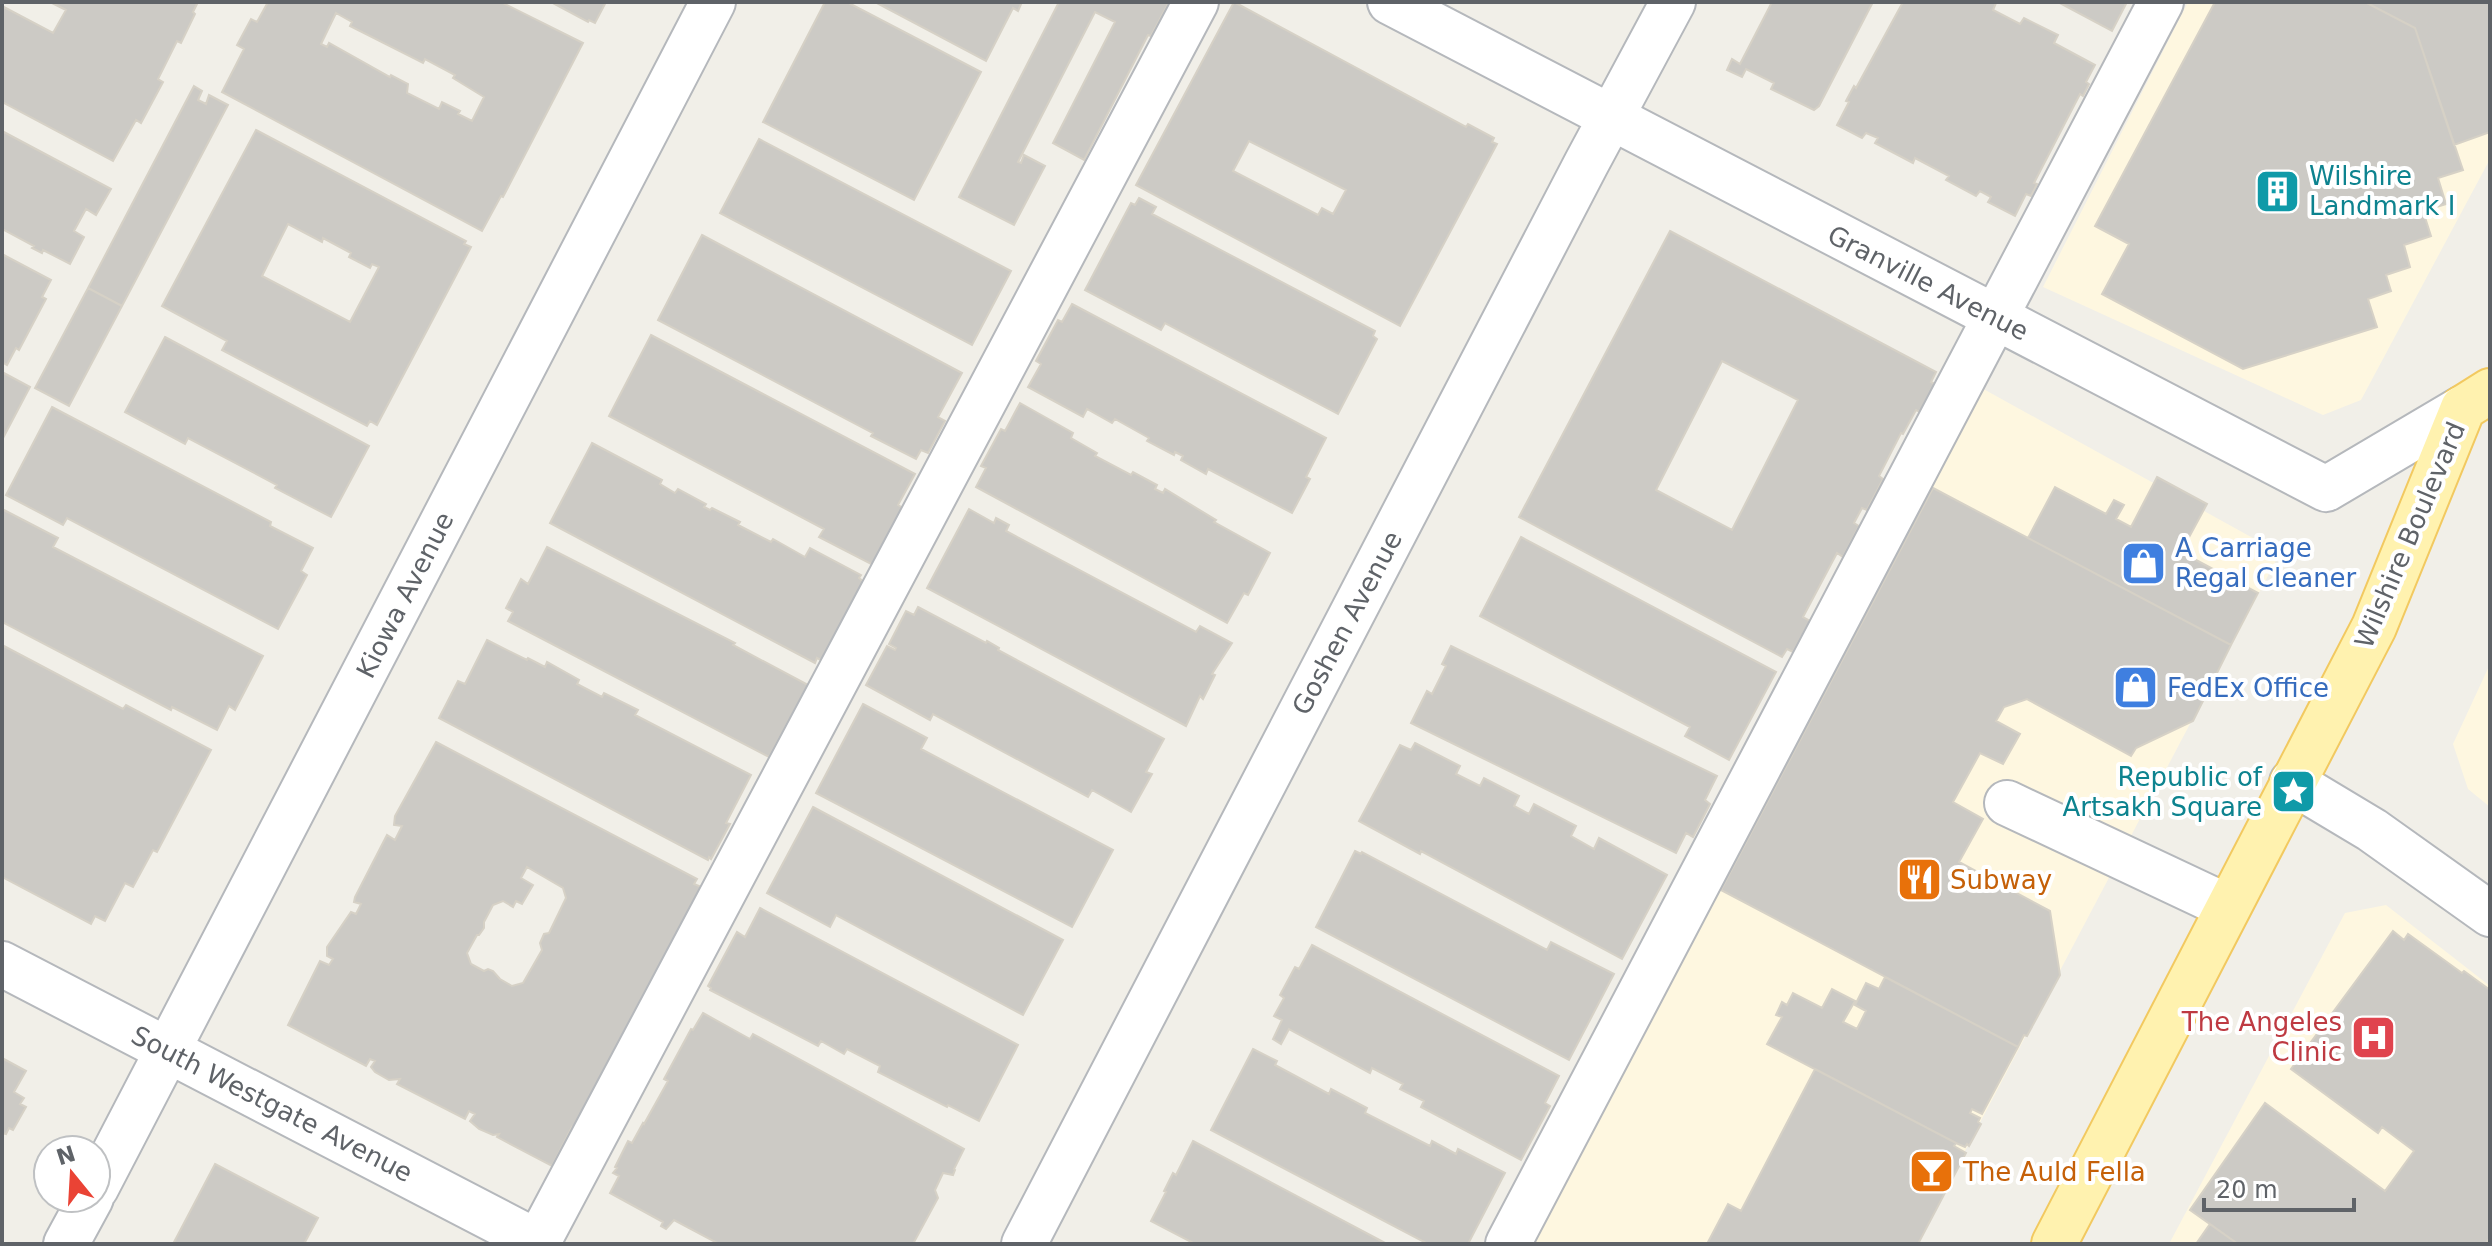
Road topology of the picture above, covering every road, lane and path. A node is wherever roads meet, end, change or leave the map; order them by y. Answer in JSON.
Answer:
{"nodes":[{"id":1,"x":713,"y":2,"type":"edge"},
{"id":2,"x":1196,"y":2,"type":"edge"},
{"id":3,"x":1390,"y":2,"type":"edge"},
{"id":4,"x":1673,"y":2,"type":"edge"},
{"id":5,"x":2161,"y":2,"type":"edge"},
{"id":6,"x":1610,"y":118,"type":"junction"},
{"id":7,"x":1994,"y":317,"type":"junction"},
{"id":8,"x":2476,"y":400,"type":"edge"},
{"id":9,"x":2292,"y":782,"type":"junction"},
{"id":10,"x":2007,"y":803,"type":"dead end"},
{"id":11,"x":2228,"y":907,"type":"junction"},
{"id":12,"x":2490,"y":914,"type":"edge"},
{"id":13,"x":2,"y":964,"type":"edge"},
{"id":14,"x":169,"y":1051,"type":"junction"},
{"id":15,"x":112,"y":1158,"type":"edge"},
{"id":16,"x":82,"y":1214,"type":"edge"},
{"id":17,"x":540,"y":1243,"type":"edge"},
{"id":18,"x":66,"y":1244,"type":"edge"},
{"id":19,"x":1024,"y":1244,"type":"edge"},
{"id":20,"x":1508,"y":1244,"type":"edge"},
{"id":21,"x":2054,"y":1244,"type":"edge"}],
"edges":[{"from":1,"to":14,"type":"street","name":"Kiowa Avenue"},
{"from":2,"to":17,"type":"street"},
{"from":3,"to":6,"type":"street","name":"Granville Avenue"},
{"from":4,"to":6,"type":"street","name":"Goshen Avenue"},
{"from":5,"to":7,"type":"street"},
{"from":6,"to":7,"type":"street","name":"Granville Avenue"},
{"from":6,"to":19,"type":"street","name":"Goshen Avenue"},
{"from":7,"to":8,"type":"street","name":"Granville Avenue"},
{"from":7,"to":20,"type":"street"},
{"from":8,"to":9,"type":"main road","name":"Wilshire Boulevard"},
{"from":9,"to":11,"type":"main road","name":"Wilshire Boulevard"},
{"from":9,"to":12,"type":"street"},
{"from":10,"to":11,"type":"street"},
{"from":11,"to":21,"type":"main road","name":"Wilshire Boulevard"},
{"from":13,"to":14,"type":"street","name":"South Westgate Avenue"},
{"from":14,"to":15,"type":"street","name":"Kiowa Avenue"},
{"from":14,"to":17,"type":"street","name":"South Westgate Avenue"},
{"from":16,"to":18,"type":"street"}]}
